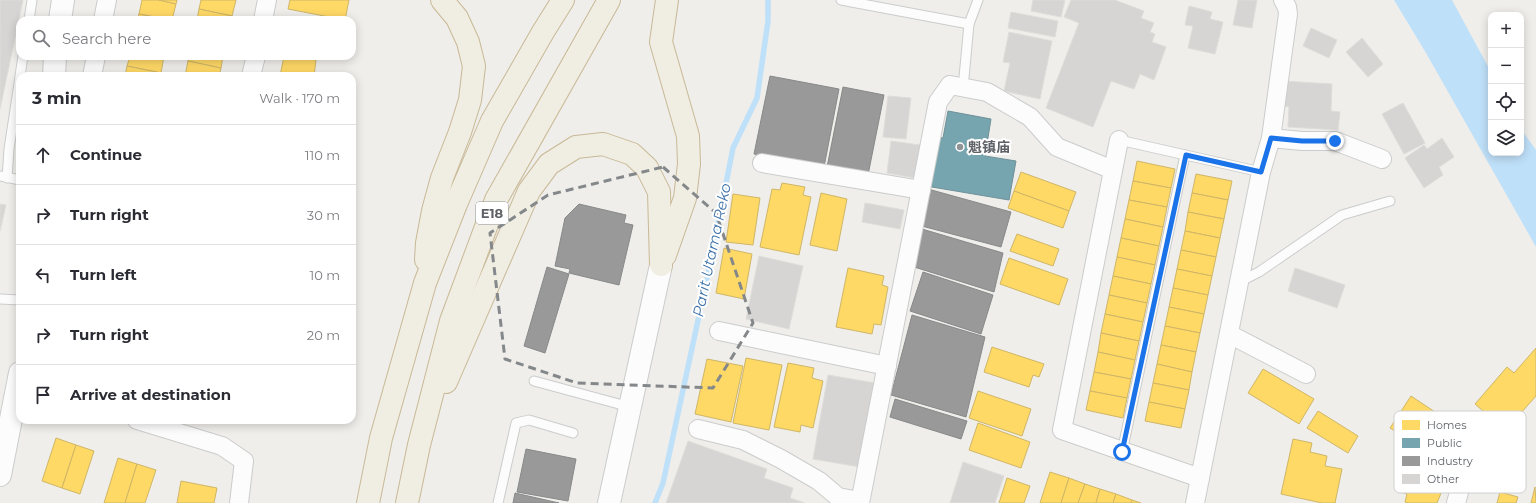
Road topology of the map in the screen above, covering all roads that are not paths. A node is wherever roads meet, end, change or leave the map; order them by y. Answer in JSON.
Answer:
{"nodes":[{"id":1,"x":32,"y":0,"type":"edge"},
{"id":2,"x":63,"y":0,"type":"edge"},
{"id":3,"x":107,"y":0,"type":"edge"},
{"id":4,"x":267,"y":0,"type":"edge"},
{"id":5,"x":442,"y":0,"type":"edge"},
{"id":6,"x":563,"y":0,"type":"edge"},
{"id":7,"x":609,"y":0,"type":"edge"},
{"id":8,"x":667,"y":0,"type":"edge"},
{"id":9,"x":841,"y":0,"type":"edge"},
{"id":10,"x":978,"y":0,"type":"edge"},
{"id":11,"x":1283,"y":0,"type":"edge"},
{"id":12,"x":30,"y":16,"type":"edge"},
{"id":13,"x":61,"y":16,"type":"edge"},
{"id":14,"x":104,"y":16,"type":"edge"},
{"id":15,"x":264,"y":16,"type":"edge"},
{"id":16,"x":969,"y":24,"type":"junction"},
{"id":17,"x":22,"y":60,"type":"edge"},
{"id":18,"x":56,"y":60,"type":"edge"},
{"id":19,"x":95,"y":60,"type":"edge"},
{"id":20,"x":255,"y":60,"type":"edge"},
{"id":21,"x":21,"y":72,"type":"edge"},
{"id":22,"x":54,"y":72,"type":"edge"},
{"id":23,"x":93,"y":72,"type":"edge"},
{"id":24,"x":252,"y":72,"type":"edge"},
{"id":25,"x":963,"y":88,"type":"junction"},
{"id":26,"x":16,"y":95,"type":"edge"},
{"id":27,"x":1271,"y":138,"type":"junction"},
{"id":28,"x":1119,"y":140,"type":"joint"},
{"id":29,"x":4,"y":148,"type":"edge"},
{"id":30,"x":1186,"y":155,"type":"junction"},
{"id":31,"x":1382,"y":159,"type":"dead end"},
{"id":32,"x":762,"y":163,"type":"dead end"},
{"id":33,"x":1113,"y":170,"type":"junction"},
{"id":34,"x":1261,"y":172,"type":"junction"},
{"id":35,"x":4,"y":177,"type":"edge"},
{"id":36,"x":16,"y":179,"type":"edge"},
{"id":37,"x":921,"y":190,"type":"junction"},
{"id":38,"x":1390,"y":201,"type":"dead end"},
{"id":39,"x":661,"y":265,"type":"junction"},
{"id":40,"x":1239,"y":282,"type":"junction"},
{"id":41,"x":425,"y":283,"type":"junction"},
{"id":42,"x":0,"y":299,"type":"edge"},
{"id":43,"x":16,"y":300,"type":"edge"},
{"id":44,"x":719,"y":331,"type":"dead end"},
{"id":45,"x":1229,"y":334,"type":"junction"},
{"id":46,"x":887,"y":366,"type":"junction"},
{"id":47,"x":1306,"y":374,"type":"dead end"},
{"id":48,"x":534,"y":380,"type":"dead end"},
{"id":49,"x":16,"y":396,"type":"edge"},
{"id":50,"x":630,"y":407,"type":"junction"},
{"id":51,"x":150,"y":424,"type":"edge"},
{"id":52,"x":698,"y":429,"type":"dead end"},
{"id":53,"x":573,"y":433,"type":"dead end"},
{"id":54,"x":419,"y":445,"type":"junction"},
{"id":55,"x":1122,"y":452,"type":"junction"},
{"id":56,"x":0,"y":475,"type":"edge"},
{"id":57,"x":1200,"y":478,"type":"junction"},
{"id":58,"x":1459,"y":493,"type":"edge"},
{"id":59,"x":860,"y":502,"type":"edge"},
{"id":60,"x":239,"y":503,"type":"edge"},
{"id":61,"x":368,"y":503,"type":"edge"},
{"id":62,"x":408,"y":503,"type":"edge"},
{"id":63,"x":498,"y":503,"type":"edge"},
{"id":64,"x":609,"y":503,"type":"edge"},
{"id":65,"x":1196,"y":503,"type":"edge"},
{"id":66,"x":1456,"y":503,"type":"edge"}],
"edges":[{"from":1,"to":12,"type":"lane"},
{"from":2,"to":13,"type":"street"},
{"from":3,"to":14,"type":"street"},
{"from":4,"to":15,"type":"street"},
{"from":5,"to":41,"type":"highway"},
{"from":6,"to":41,"type":"highway","number":"E18"},
{"from":7,"to":54,"type":"highway","number":"E18"},
{"from":8,"to":39,"type":"highway"},
{"from":9,"to":16,"type":"lane"},
{"from":10,"to":16,"type":"lane"},
{"from":11,"to":27,"type":"street"},
{"from":16,"to":25,"type":"lane"},
{"from":17,"to":21,"type":"lane"},
{"from":18,"to":22,"type":"street"},
{"from":19,"to":23,"type":"street"},
{"from":20,"to":24,"type":"street"},
{"from":25,"to":33,"type":"street"},
{"from":25,"to":37,"type":"street"},
{"from":26,"to":29,"type":"lane"},
{"from":27,"to":31,"type":"street"},
{"from":27,"to":34,"type":"street"},
{"from":28,"to":30,"type":"lane"},
{"from":28,"to":33,"type":"street"},
{"from":29,"to":35,"type":"lane"},
{"from":30,"to":34,"type":"lane"},
{"from":30,"to":55,"type":"lane"},
{"from":32,"to":37,"type":"street"},
{"from":33,"to":55,"type":"street"},
{"from":34,"to":40,"type":"street"},
{"from":35,"to":36,"type":"lane"},
{"from":37,"to":46,"type":"street"},
{"from":38,"to":40,"type":"lane"},
{"from":39,"to":50,"type":"street"},
{"from":39,"to":54,"type":"highway"},
{"from":40,"to":45,"type":"street"},
{"from":41,"to":61,"type":"highway","number":"E18"},
{"from":42,"to":43,"type":"lane"},
{"from":44,"to":46,"type":"street"},
{"from":45,"to":47,"type":"street"},
{"from":45,"to":57,"type":"street"},
{"from":46,"to":59,"type":"street"},
{"from":48,"to":50,"type":"lane"},
{"from":49,"to":56,"type":"street"},
{"from":50,"to":64,"type":"street"},
{"from":51,"to":60,"type":"street"},
{"from":52,"to":59,"type":"street"},
{"from":53,"to":63,"type":"lane"},
{"from":54,"to":62,"type":"highway","number":"E18"},
{"from":55,"to":57,"type":"street"},
{"from":57,"to":65,"type":"street"},
{"from":58,"to":66,"type":"street"}]}
